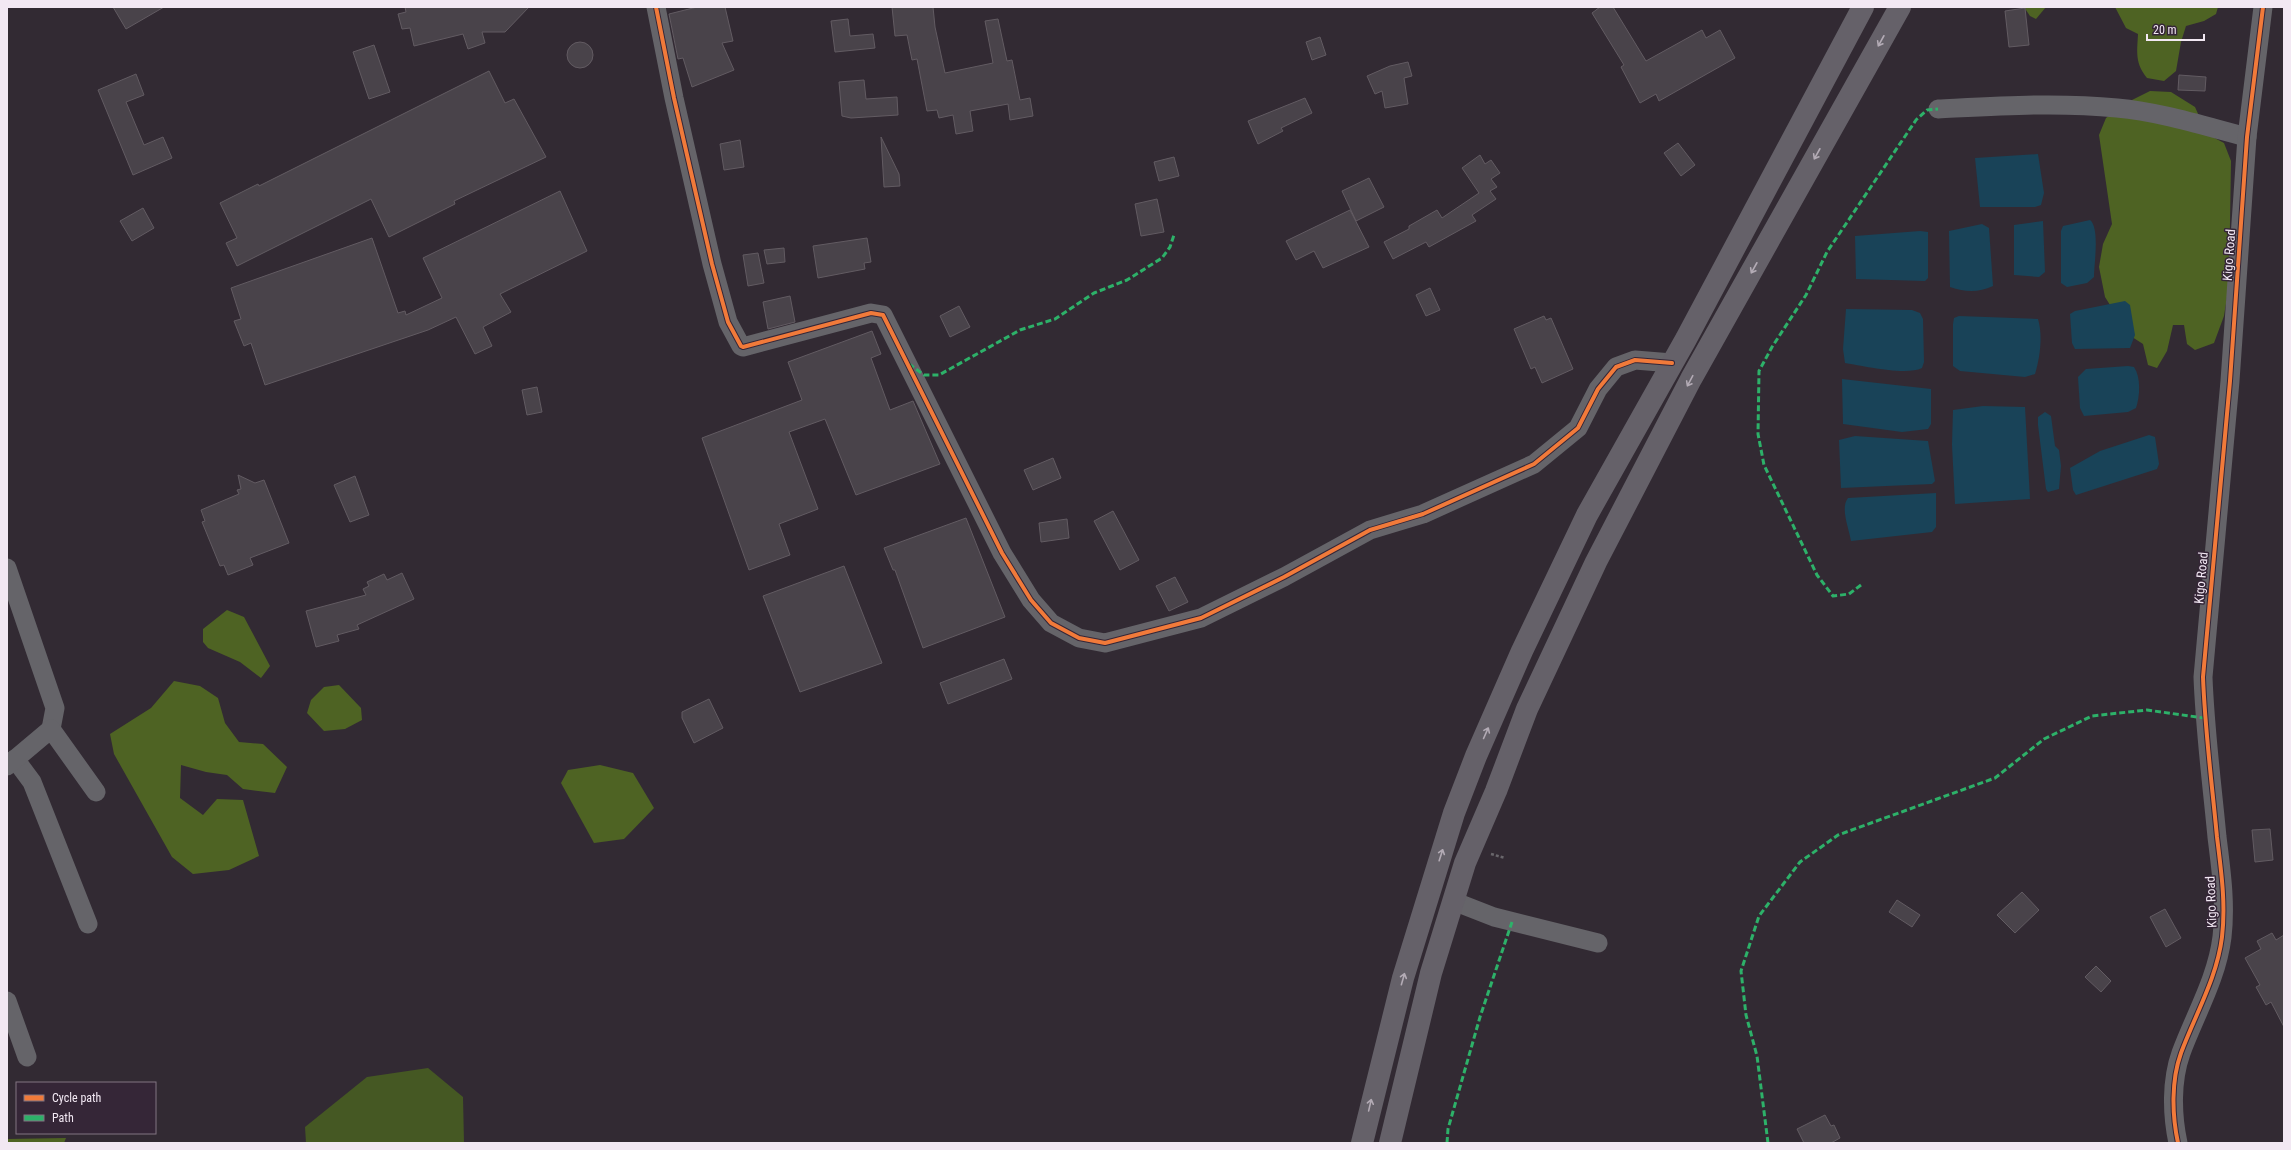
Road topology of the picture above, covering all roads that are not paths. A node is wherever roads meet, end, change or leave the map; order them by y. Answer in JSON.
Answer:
{"nodes":[{"id":1,"x":656,"y":7,"type":"edge"},
{"id":2,"x":1863,"y":7,"type":"edge"},
{"id":3,"x":1900,"y":7,"type":"edge"},
{"id":4,"x":2263,"y":7,"type":"edge"},
{"id":5,"x":1938,"y":108,"type":"dead end"},
{"id":6,"x":2247,"y":137,"type":"junction"},
{"id":7,"x":1672,"y":363,"type":"junction"},
{"id":8,"x":7,"y":568,"type":"edge"},
{"id":9,"x":51,"y":729,"type":"junction"},
{"id":10,"x":11,"y":763,"type":"edge"},
{"id":11,"x":96,"y":792,"type":"dead end"},
{"id":12,"x":1453,"y":901,"type":"junction"},
{"id":13,"x":88,"y":924,"type":"dead end"},
{"id":14,"x":1598,"y":943,"type":"dead end"},
{"id":15,"x":7,"y":1001,"type":"edge"},
{"id":16,"x":28,"y":1057,"type":"dead end"},
{"id":17,"x":1362,"y":1143,"type":"edge"},
{"id":18,"x":1390,"y":1143,"type":"edge"},
{"id":19,"x":2178,"y":1143,"type":"edge"}],
"edges":[{"from":1,"to":7,"type":"street"},
{"from":2,"to":7,"type":"highway"},
{"from":3,"to":12,"type":"highway","one_way":true},
{"from":4,"to":6,"type":"street","name":"Kigo Road"},
{"from":5,"to":6,"type":"street"},
{"from":6,"to":19,"type":"street","name":"Kigo Road"},
{"from":17,"to":7,"type":"highway","one_way":true},
{"from":8,"to":9,"type":"street"},
{"from":9,"to":10,"type":"street"},
{"from":9,"to":11,"type":"street"},
{"from":10,"to":13,"type":"street"},
{"from":12,"to":14,"type":"street"},
{"from":12,"to":18,"type":"highway"},
{"from":15,"to":16,"type":"street"}]}
